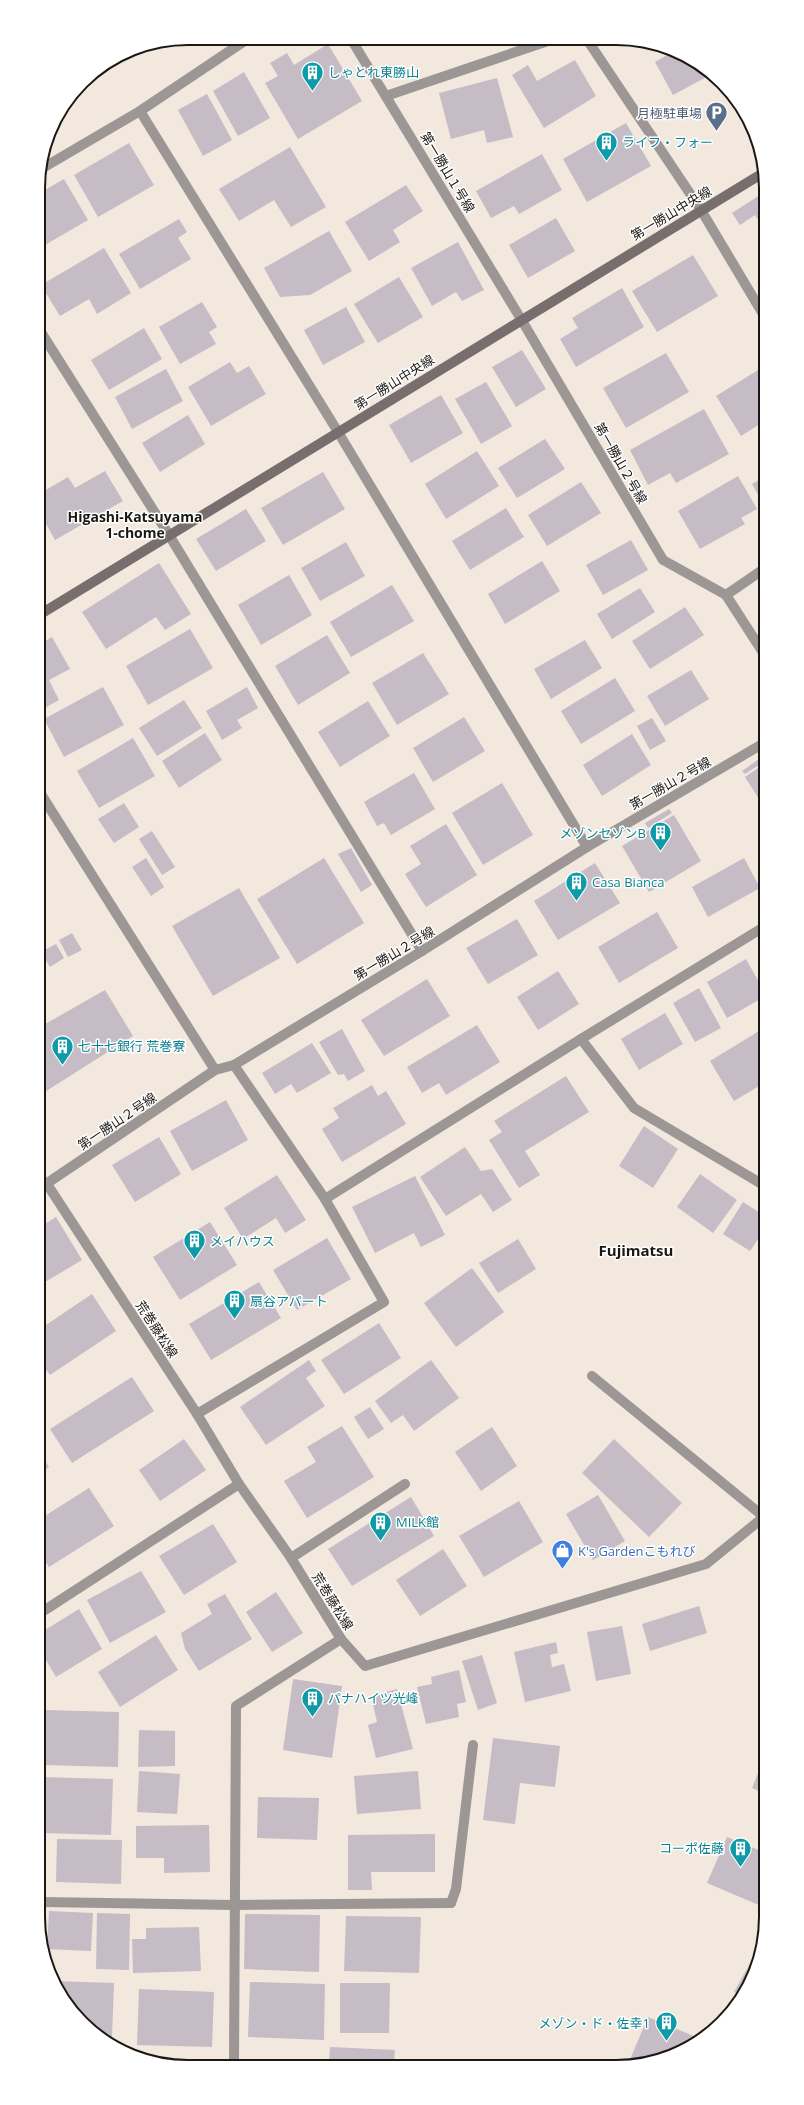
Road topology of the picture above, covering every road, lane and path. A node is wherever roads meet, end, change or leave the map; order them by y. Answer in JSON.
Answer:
{"nodes":[{"id":1,"x":239,"y":45,"type":"edge"},
{"id":2,"x":355,"y":45,"type":"edge"},
{"id":3,"x":535,"y":45,"type":"edge"},
{"id":4,"x":591,"y":45,"type":"edge"},
{"id":5,"x":386,"y":96,"type":"junction"},
{"id":6,"x":140,"y":111,"type":"junction"},
{"id":7,"x":47,"y":166,"type":"edge"},
{"id":8,"x":759,"y":176,"type":"edge"},
{"id":9,"x":701,"y":210,"type":"junction"},
{"id":10,"x":759,"y":307,"type":"edge"},
{"id":11,"x":521,"y":319,"type":"junction"},
{"id":12,"x":45,"y":339,"type":"edge"},
{"id":13,"x":338,"y":432,"type":"junction"},
{"id":14,"x":169,"y":535,"type":"junction"},
{"id":15,"x":759,"y":572,"type":"edge"},
{"id":16,"x":726,"y":595,"type":"junction"},
{"id":17,"x":45,"y":611,"type":"edge"},
{"id":18,"x":759,"y":646,"type":"edge"},
{"id":19,"x":759,"y":746,"type":"edge"},
{"id":20,"x":45,"y":801,"type":"edge"},
{"id":21,"x":587,"y":847,"type":"junction"},
{"id":22,"x":759,"y":930,"type":"edge"},
{"id":23,"x":422,"y":951,"type":"junction"},
{"id":24,"x":581,"y":1040,"type":"junction"},
{"id":25,"x":234,"y":1065,"type":"junction"},
{"id":26,"x":215,"y":1070,"type":"junction"},
{"id":27,"x":759,"y":1182,"type":"edge"},
{"id":28,"x":45,"y":1185,"type":"edge"},
{"id":29,"x":45,"y":1187,"type":"edge"},
{"id":30,"x":325,"y":1199,"type":"junction"},
{"id":31,"x":592,"y":1376,"type":"dead end"},
{"id":32,"x":197,"y":1414,"type":"junction"},
{"id":33,"x":239,"y":1484,"type":"junction"},
{"id":34,"x":405,"y":1484,"type":"dead end"},
{"id":35,"x":759,"y":1512,"type":"edge"},
{"id":36,"x":759,"y":1520,"type":"edge"},
{"id":37,"x":291,"y":1558,"type":"junction"},
{"id":38,"x":45,"y":1608,"type":"edge"},
{"id":39,"x":341,"y":1639,"type":"junction"},
{"id":40,"x":473,"y":1745,"type":"dead end"},
{"id":41,"x":45,"y":1902,"type":"edge"},
{"id":42,"x":234,"y":1905,"type":"junction"},
{"id":43,"x":234,"y":2060,"type":"edge"}],
"edges":[{"from":1,"to":6,"type":"street"},
{"from":2,"to":5,"type":"street","name":"第一勝山１号線"},
{"from":3,"to":5,"type":"street"},
{"from":4,"to":9,"type":"street"},
{"from":5,"to":11,"type":"street","name":"第一勝山１号線"},
{"from":6,"to":7,"type":"street"},
{"from":6,"to":13,"type":"street"},
{"from":8,"to":9,"type":"street","name":"第一勝山中央線"},
{"from":9,"to":10,"type":"street"},
{"from":9,"to":11,"type":"street","name":"第一勝山中央線"},
{"from":11,"to":13,"type":"street","name":"第一勝山中央線"},
{"from":11,"to":16,"type":"street","name":"第一勝山２号線"},
{"from":12,"to":14,"type":"street"},
{"from":13,"to":14,"type":"street","name":"第一勝山中央線"},
{"from":13,"to":21,"type":"street"},
{"from":14,"to":17,"type":"street","name":"第一勝山中央線"},
{"from":14,"to":23,"type":"street"},
{"from":15,"to":16,"type":"street"},
{"from":16,"to":18,"type":"street","name":"第一勝山２号線"},
{"from":19,"to":21,"type":"street","name":"第一勝山２号線"},
{"from":20,"to":26,"type":"street"},
{"from":21,"to":23,"type":"street","name":"第一勝山２号線"},
{"from":22,"to":24,"type":"street"},
{"from":23,"to":25,"type":"street","name":"第一勝山２号線"},
{"from":24,"to":27,"type":"street"},
{"from":24,"to":30,"type":"street"},
{"from":25,"to":26,"type":"street","name":"第一勝山２号線"},
{"from":25,"to":30,"type":"street"},
{"from":26,"to":28,"type":"street","name":"第一勝山２号線"},
{"from":29,"to":32,"type":"street","name":"荒巻藤松線"},
{"from":30,"to":32,"type":"street"},
{"from":31,"to":35,"type":"street"},
{"from":32,"to":33,"type":"street","name":"荒巻藤松線"},
{"from":33,"to":37,"type":"street","name":"荒巻藤松線"},
{"from":33,"to":38,"type":"street"},
{"from":34,"to":37,"type":"street"},
{"from":36,"to":39,"type":"street","name":"荒巻藤松線"},
{"from":37,"to":39,"type":"street","name":"荒巻藤松線"},
{"from":39,"to":42,"type":"street"},
{"from":40,"to":42,"type":"street"},
{"from":41,"to":42,"type":"street"},
{"from":42,"to":43,"type":"street"}]}
